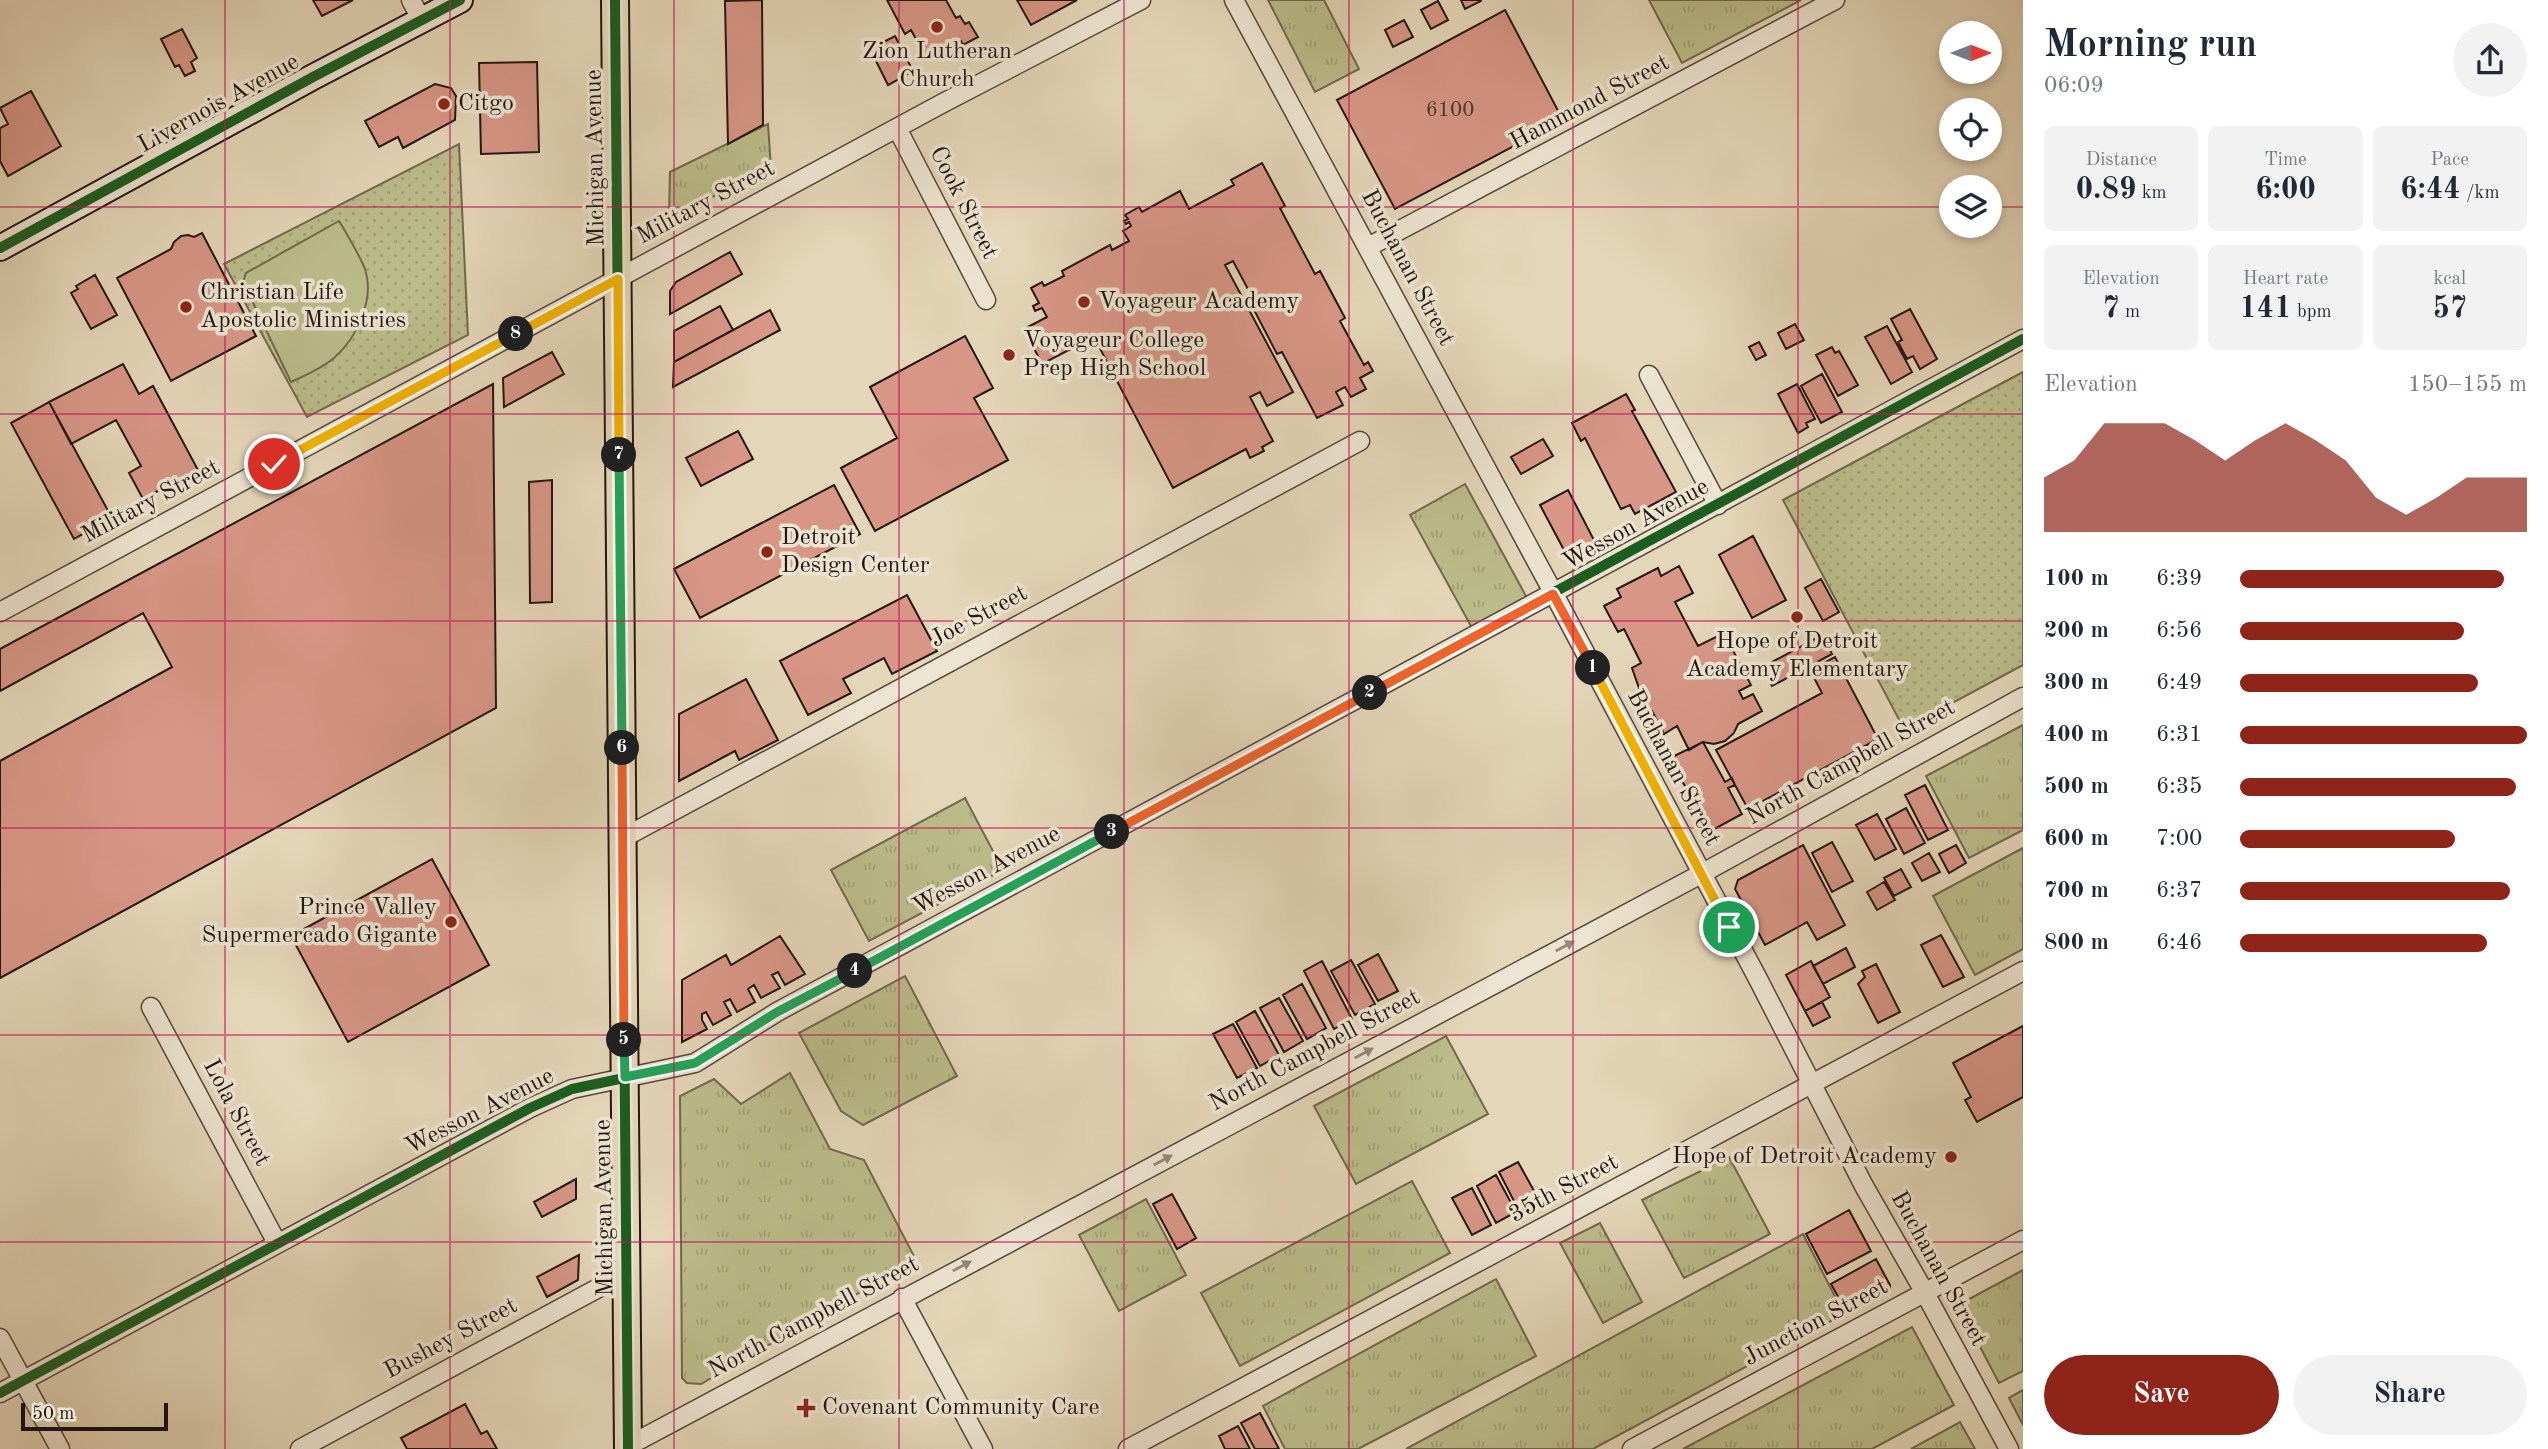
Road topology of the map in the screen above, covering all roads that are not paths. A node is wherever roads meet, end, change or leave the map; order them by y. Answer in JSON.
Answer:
{"nodes":[{"id":1,"x":460,"y":0,"type":"edge"},
{"id":2,"x":615,"y":0,"type":"edge"},
{"id":3,"x":1141,"y":0,"type":"edge"},
{"id":4,"x":1234,"y":0,"type":"edge"},
{"id":5,"x":1835,"y":0,"type":"edge"},
{"id":6,"x":416,"y":10,"type":"edge"},
{"id":7,"x":897,"y":128,"type":"junction"},
{"id":8,"x":1368,"y":247,"type":"junction"},
{"id":9,"x":0,"y":248,"type":"edge"},
{"id":10,"x":618,"y":279,"type":"junction"},
{"id":11,"x":986,"y":300,"type":"dead end"},
{"id":12,"x":2023,"y":339,"type":"edge"},
{"id":13,"x":1649,"y":375,"type":"dead end"},
{"id":14,"x":1360,"y":441,"type":"dead end"},
{"id":15,"x":1718,"y":505,"type":"junction"},
{"id":16,"x":1553,"y":594,"type":"junction"},
{"id":17,"x":0,"y":612,"type":"edge"},
{"id":18,"x":2023,"y":696,"type":"edge"},
{"id":19,"x":623,"y":838,"type":"junction"},
{"id":20,"x":1701,"y":874,"type":"junction"},
{"id":21,"x":2023,"y":971,"type":"edge"},
{"id":22,"x":151,"y":1007,"type":"dead end"},
{"id":23,"x":625,"y":1077,"type":"junction"},
{"id":24,"x":1812,"y":1084,"type":"junction"},
{"id":25,"x":2023,"y":1240,"type":"edge"},
{"id":26,"x":277,"y":1242,"type":"junction"},
{"id":27,"x":626,"y":1273,"type":"junction"},
{"id":28,"x":1925,"y":1293,"type":"junction"},
{"id":29,"x":902,"y":1298,"type":"junction"},
{"id":30,"x":0,"y":1338,"type":"edge"},
{"id":31,"x":23,"y":1380,"type":"junction"},
{"id":32,"x":0,"y":1393,"type":"edge"},
{"id":33,"x":628,"y":1447,"type":"edge"},
{"id":34,"x":60,"y":1449,"type":"edge"},
{"id":35,"x":300,"y":1449,"type":"edge"},
{"id":36,"x":983,"y":1449,"type":"edge"},
{"id":37,"x":1128,"y":1449,"type":"edge"},
{"id":38,"x":1632,"y":1449,"type":"edge"},
{"id":39,"x":2008,"y":1449,"type":"edge"}],
"edges":[{"from":1,"to":6,"type":"main road","name":"Livernois Avenue"},
{"from":2,"to":10,"type":"main road","name":"Michigan Avenue"},
{"from":3,"to":7,"type":"street","name":"Military Street"},
{"from":4,"to":8,"type":"street","name":"Buchanan Street"},
{"from":5,"to":8,"type":"street","name":"Hammond Street"},
{"from":6,"to":9,"type":"main road","name":"Livernois Avenue"},
{"from":7,"to":10,"type":"street","name":"Military Street"},
{"from":7,"to":11,"type":"street","name":"Cook Street"},
{"from":8,"to":16,"type":"street","name":"Buchanan Street"},
{"from":10,"to":17,"type":"street","name":"Military Street"},
{"from":10,"to":19,"type":"main road","name":"Michigan Avenue"},
{"from":12,"to":15,"type":"street","name":"Wesson Avenue"},
{"from":13,"to":15,"type":"street"},
{"from":14,"to":19,"type":"street","name":"Joe Street"},
{"from":15,"to":16,"type":"street","name":"Wesson Avenue"},
{"from":16,"to":20,"type":"street","name":"Buchanan Street"},
{"from":16,"to":23,"type":"street","name":"Wesson Avenue"},
{"from":18,"to":20,"type":"street","name":"North Campbell Street"},
{"from":19,"to":23,"type":"main road","name":"Michigan Avenue"},
{"from":20,"to":24,"type":"street","name":"Buchanan Street"},
{"from":29,"to":20,"type":"street","name":"North Campbell Street","one_way":true},
{"from":21,"to":24,"type":"street","name":"35th Street"},
{"from":22,"to":26,"type":"street","name":"Lola Street"},
{"from":23,"to":26,"type":"street","name":"Wesson Avenue"},
{"from":23,"to":27,"type":"main road","name":"Michigan Avenue"},
{"from":24,"to":28,"type":"street","name":"Buchanan Street"},
{"from":24,"to":37,"type":"street","name":"35th Street"},
{"from":25,"to":28,"type":"street","name":"Junction Street"},
{"from":26,"to":31,"type":"street","name":"Wesson Avenue"},
{"from":27,"to":33,"type":"main road","name":"Michigan Avenue"},
{"from":27,"to":35,"type":"street","name":"Bushey Street"},
{"from":28,"to":38,"type":"street","name":"Junction Street"},
{"from":28,"to":39,"type":"street","name":"Buchanan Street"},
{"from":29,"to":33,"type":"street","name":"North Campbell Street"},
{"from":29,"to":36,"type":"street"},
{"from":30,"to":31,"type":"street"},
{"from":31,"to":32,"type":"street","name":"Wesson Avenue"},
{"from":31,"to":34,"type":"street"}]}
